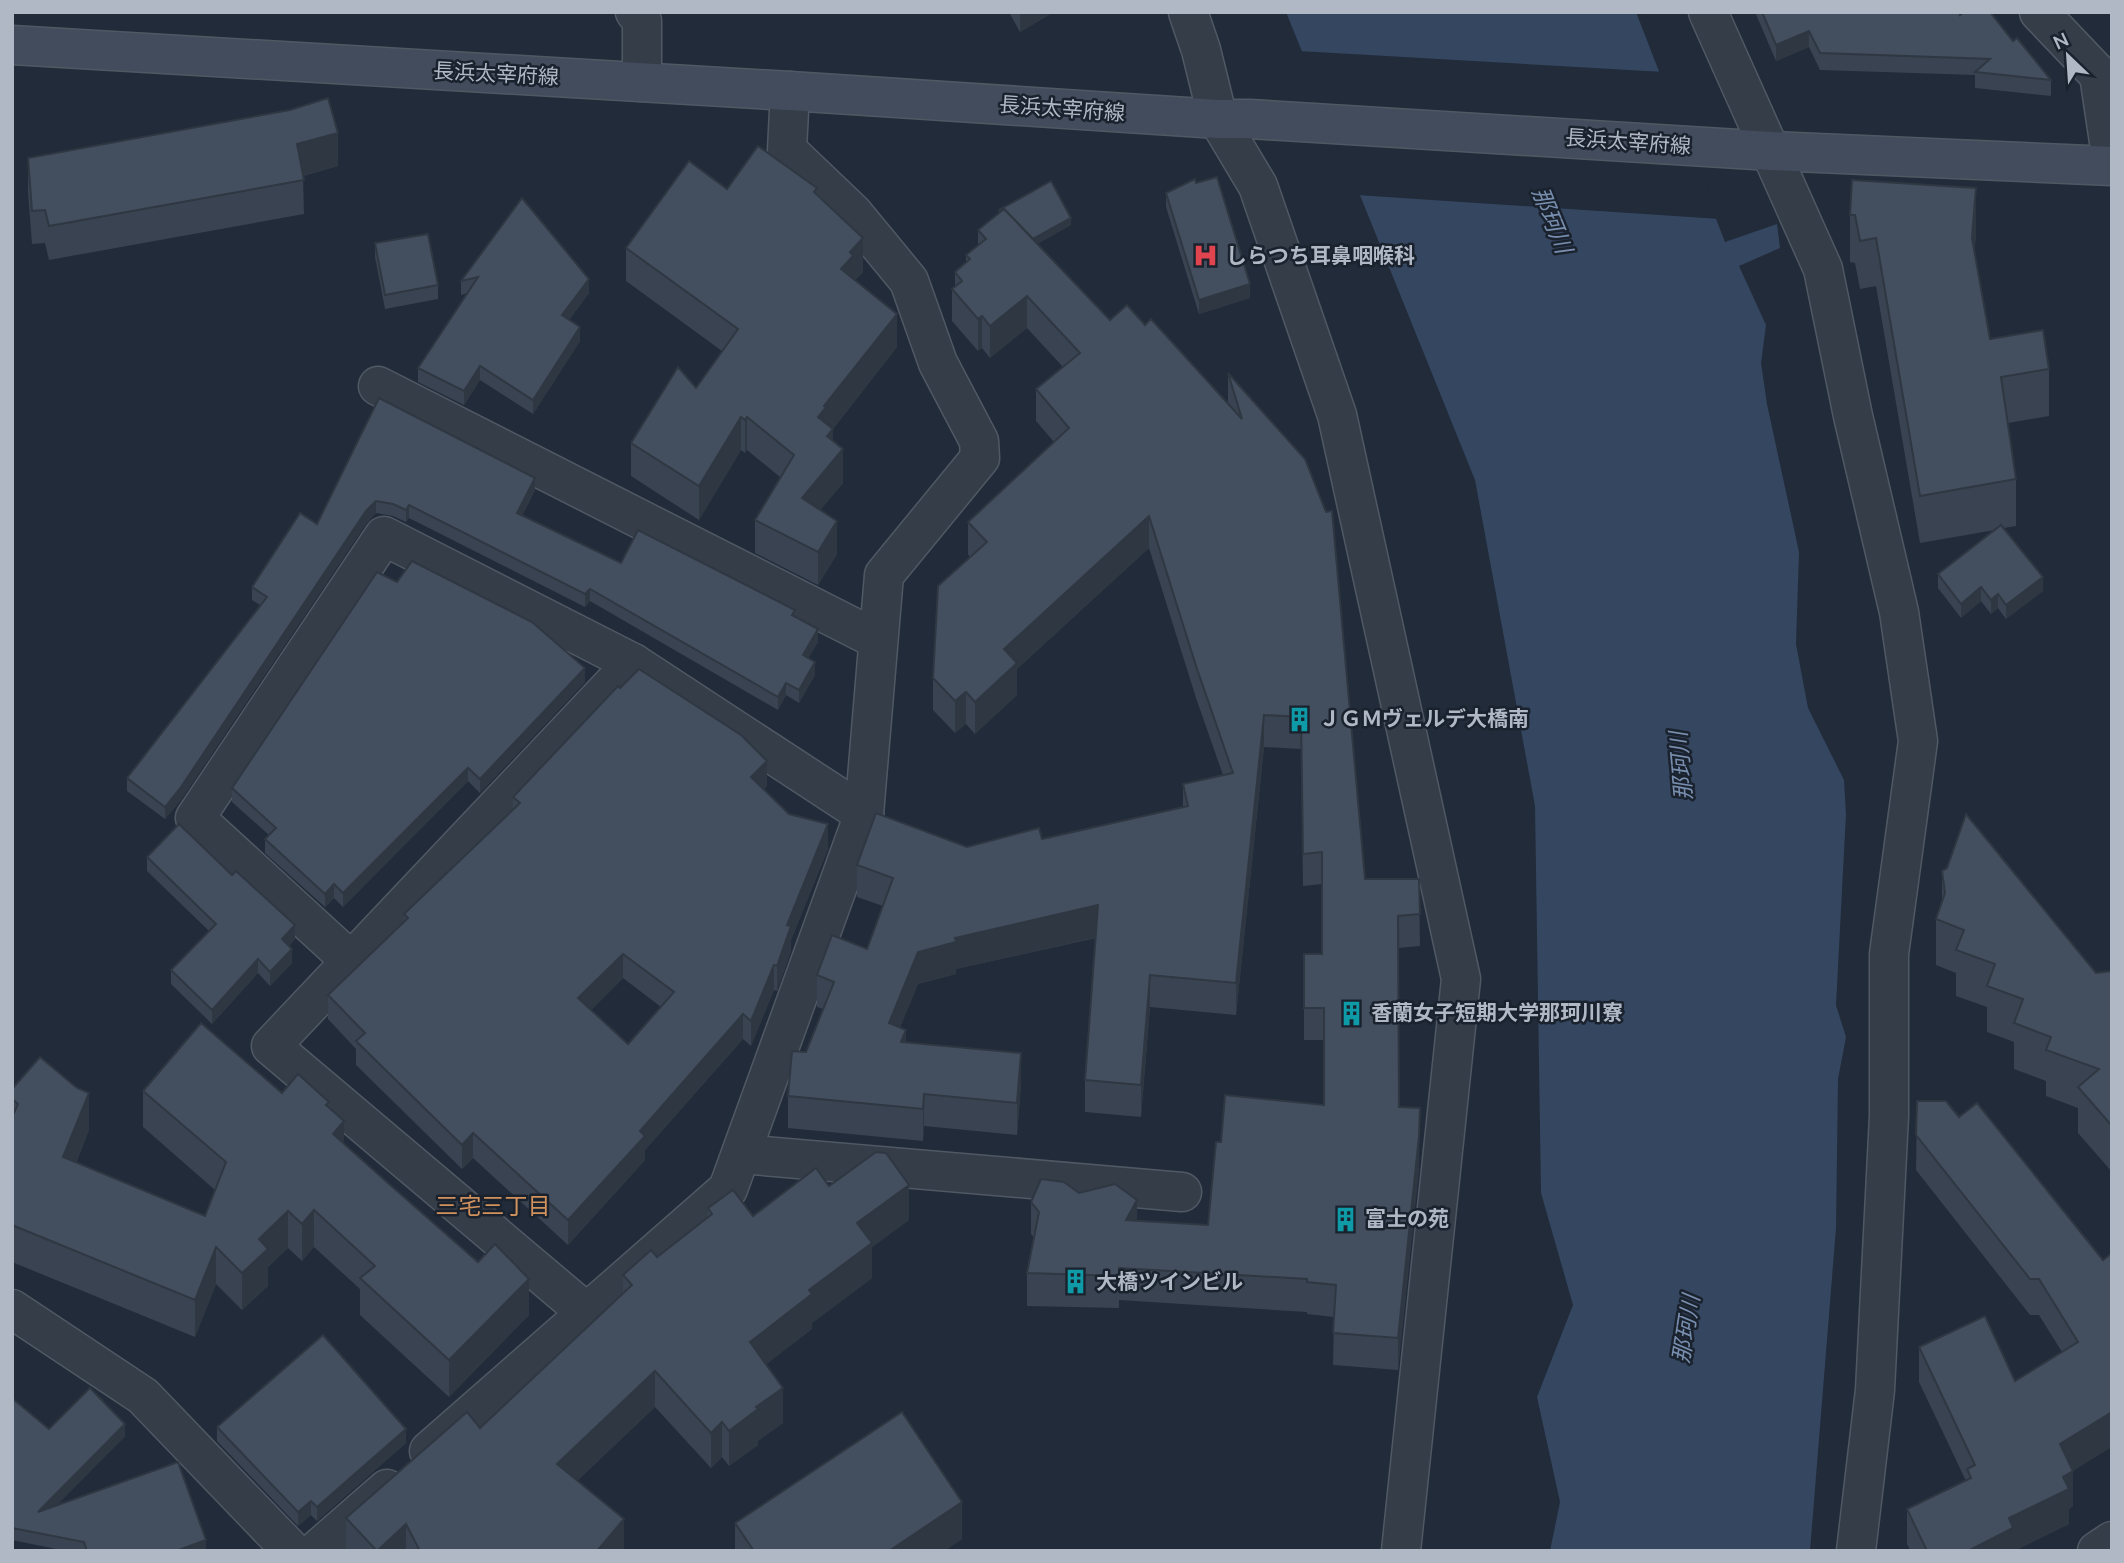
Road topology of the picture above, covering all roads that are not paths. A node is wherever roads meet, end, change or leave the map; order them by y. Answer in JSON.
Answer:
{"nodes":[{"id":1,"x":635,"y":12,"type":"edge"},
{"id":2,"x":1188,"y":12,"type":"edge"},
{"id":3,"x":1708,"y":12,"type":"edge"},
{"id":4,"x":2039,"y":12,"type":"edge"},
{"id":5,"x":12,"y":45,"type":"edge"},
{"id":6,"x":2105,"y":68,"type":"edge"},
{"id":7,"x":642,"y":82,"type":"junction"},
{"id":8,"x":790,"y":91,"type":"junction"},
{"id":9,"x":1234,"y":119,"type":"junction"},
{"id":10,"x":1760,"y":150,"type":"junction"},
{"id":11,"x":2112,"y":164,"type":"edge"},
{"id":12,"x":377,"y":386,"type":"dead end"},
{"id":13,"x":878,"y":640,"type":"junction"},
{"id":14,"x":633,"y":663,"type":"junction"},
{"id":15,"x":864,"y":814,"type":"junction"},
{"id":16,"x":351,"y":961,"type":"junction"},
{"id":17,"x":741,"y":1154,"type":"junction"},
{"id":18,"x":1182,"y":1192,"type":"dead end"},
{"id":19,"x":12,"y":1309,"type":"edge"},
{"id":20,"x":587,"y":1312,"type":"junction"},
{"id":21,"x":2112,"y":1541,"type":"edge"},
{"id":22,"x":292,"y":1551,"type":"edge"},
{"id":23,"x":316,"y":1551,"type":"edge"},
{"id":24,"x":1401,"y":1551,"type":"edge"},
{"id":25,"x":1856,"y":1551,"type":"edge"},
{"id":26,"x":2097,"y":1551,"type":"edge"}],
"edges":[{"from":1,"to":7,"type":"street"},
{"from":2,"to":9,"type":"street"},
{"from":3,"to":10,"type":"street"},
{"from":4,"to":6,"type":"street"},
{"from":5,"to":7,"type":"street","name":"長浜太宰府線"},
{"from":6,"to":11,"type":"street"},
{"from":7,"to":8,"type":"street","name":"長浜太宰府線"},
{"from":8,"to":9,"type":"street","name":"長浜太宰府線"},
{"from":8,"to":13,"type":"street"},
{"from":9,"to":10,"type":"street","name":"長浜太宰府線"},
{"from":9,"to":24,"type":"street"},
{"from":10,"to":11,"type":"street","name":"長浜太宰府線"},
{"from":10,"to":25,"type":"street"},
{"from":12,"to":13,"type":"street"},
{"from":13,"to":15,"type":"street"},
{"from":14,"to":15,"type":"street"},
{"from":14,"to":16,"type":"street"},
{"from":14,"to":16,"type":"street"},
{"from":15,"to":17,"type":"street"},
{"from":16,"to":20,"type":"street"},
{"from":17,"to":18,"type":"street"},
{"from":17,"to":20,"type":"street"},
{"from":19,"to":22,"type":"street"},
{"from":20,"to":23,"type":"street"},
{"from":21,"to":26,"type":"street"}]}
